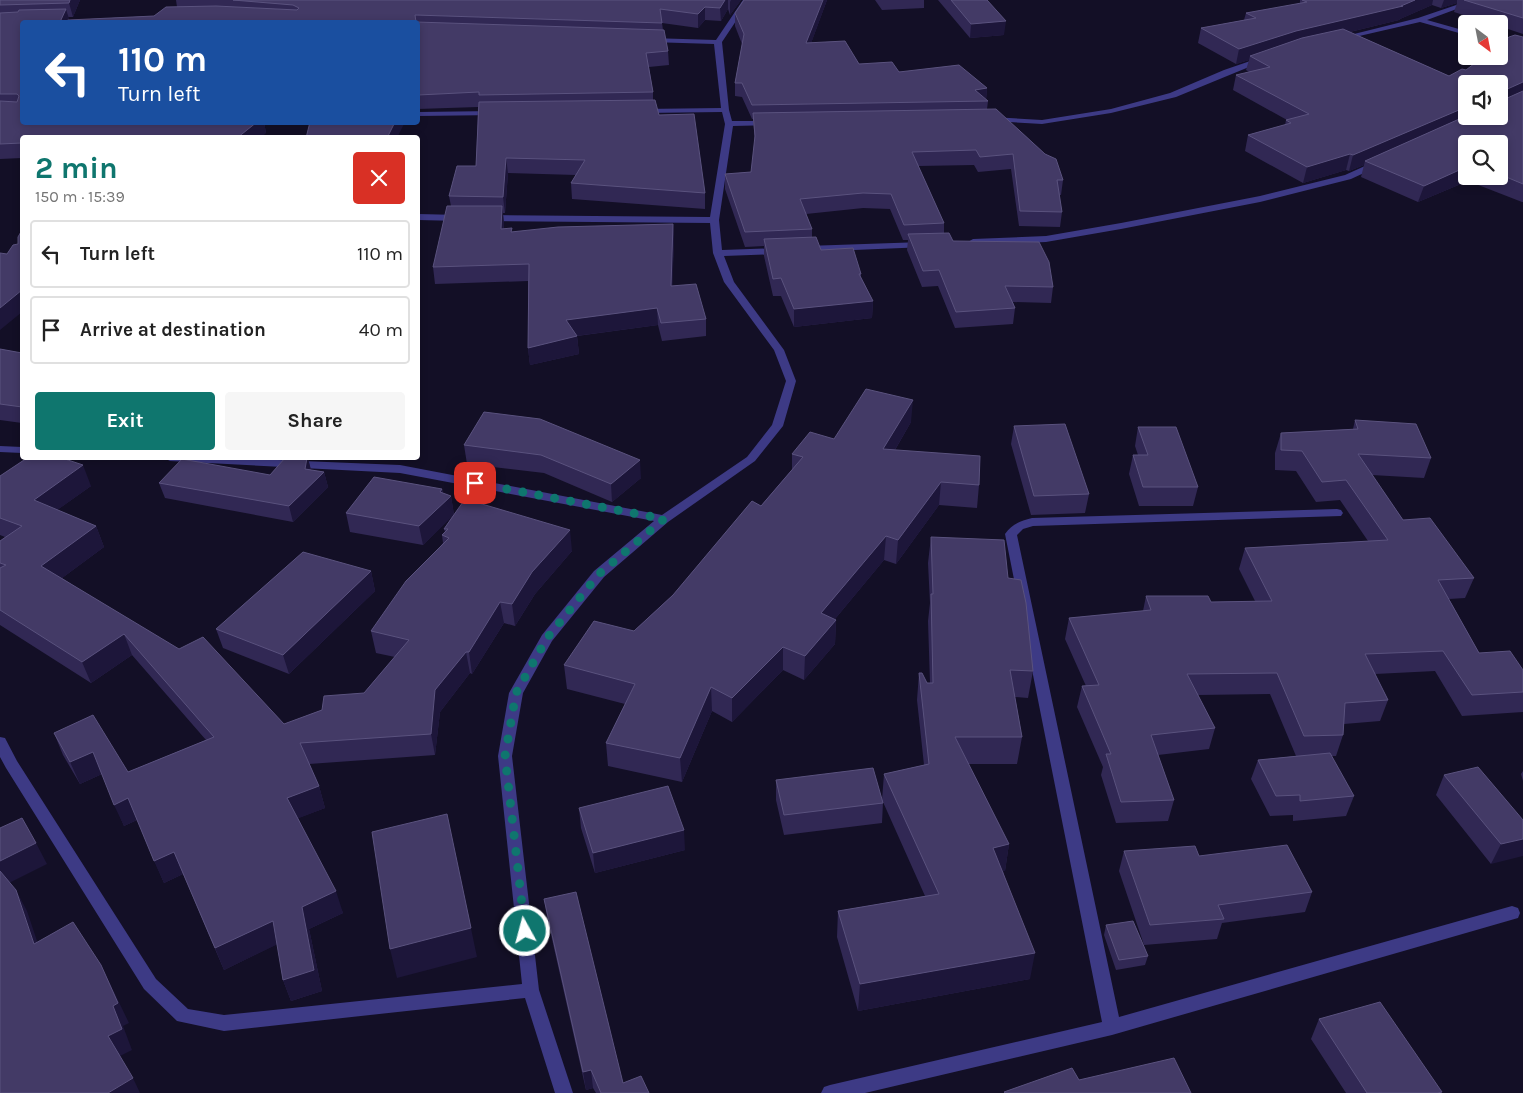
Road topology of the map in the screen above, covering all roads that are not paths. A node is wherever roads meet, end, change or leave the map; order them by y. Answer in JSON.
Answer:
{"nodes":[{"id":1,"x":747,"y":0,"type":"edge"},
{"id":2,"x":1478,"y":0,"type":"edge"},
{"id":3,"x":1420,"y":20,"type":"junction"},
{"id":4,"x":1458,"y":31,"type":"edge"},
{"id":5,"x":640,"y":40,"type":"edge"},
{"id":6,"x":1334,"y":40,"type":"edge"},
{"id":7,"x":718,"y":42,"type":"junction"},
{"id":8,"x":1270,"y":58,"type":"edge"},
{"id":9,"x":725,"y":110,"type":"junction"},
{"id":10,"x":636,"y":111,"type":"edge"},
{"id":11,"x":507,"y":113,"type":"edge"},
{"id":12,"x":420,"y":114,"type":"edge"},
{"id":13,"x":983,"y":119,"type":"edge"},
{"id":14,"x":778,"y":123,"type":"edge"},
{"id":15,"x":730,"y":124,"type":"junction"},
{"id":16,"x":1383,"y":162,"type":"edge"},
{"id":17,"x":420,"y":217,"type":"edge"},
{"id":18,"x":714,"y":220,"type":"junction"},
{"id":19,"x":967,"y":243,"type":"edge"},
{"id":20,"x":937,"y":244,"type":"edge"},
{"id":21,"x":718,"y":253,"type":"junction"},
{"id":22,"x":0,"y":449,"type":"edge"},
{"id":23,"x":20,"y":450,"type":"edge"},
{"id":24,"x":212,"y":460,"type":"edge"},
{"id":25,"x":1337,"y":513,"type":"dead end"},
{"id":26,"x":664,"y":519,"type":"junction"},
{"id":27,"x":0,"y":742,"type":"edge"},
{"id":28,"x":1512,"y":913,"type":"dead end"},
{"id":29,"x":531,"y":990,"type":"junction"},
{"id":30,"x":1112,"y":1027,"type":"junction"},
{"id":31,"x":564,"y":1093,"type":"edge"},
{"id":32,"x":830,"y":1093,"type":"edge"}],
"edges":[{"from":1,"to":7,"type":"street"},
{"from":2,"to":3,"type":"street"},
{"from":3,"to":4,"type":"street"},
{"from":3,"to":6,"type":"street"},
{"from":5,"to":7,"type":"street"},
{"from":7,"to":9,"type":"street"},
{"from":8,"to":13,"type":"street"},
{"from":9,"to":10,"type":"street"},
{"from":9,"to":15,"type":"street"},
{"from":11,"to":12,"type":"street"},
{"from":14,"to":15,"type":"street"},
{"from":15,"to":18,"type":"street"},
{"from":16,"to":19,"type":"street"},
{"from":17,"to":18,"type":"street"},
{"from":18,"to":21,"type":"street"},
{"from":20,"to":21,"type":"street"},
{"from":21,"to":26,"type":"street"},
{"from":22,"to":23,"type":"street"},
{"from":24,"to":26,"type":"street"},
{"from":25,"to":30,"type":"street"},
{"from":26,"to":29,"type":"street"},
{"from":27,"to":29,"type":"street"},
{"from":28,"to":30,"type":"street"},
{"from":29,"to":31,"type":"street"},
{"from":30,"to":32,"type":"street"}]}
